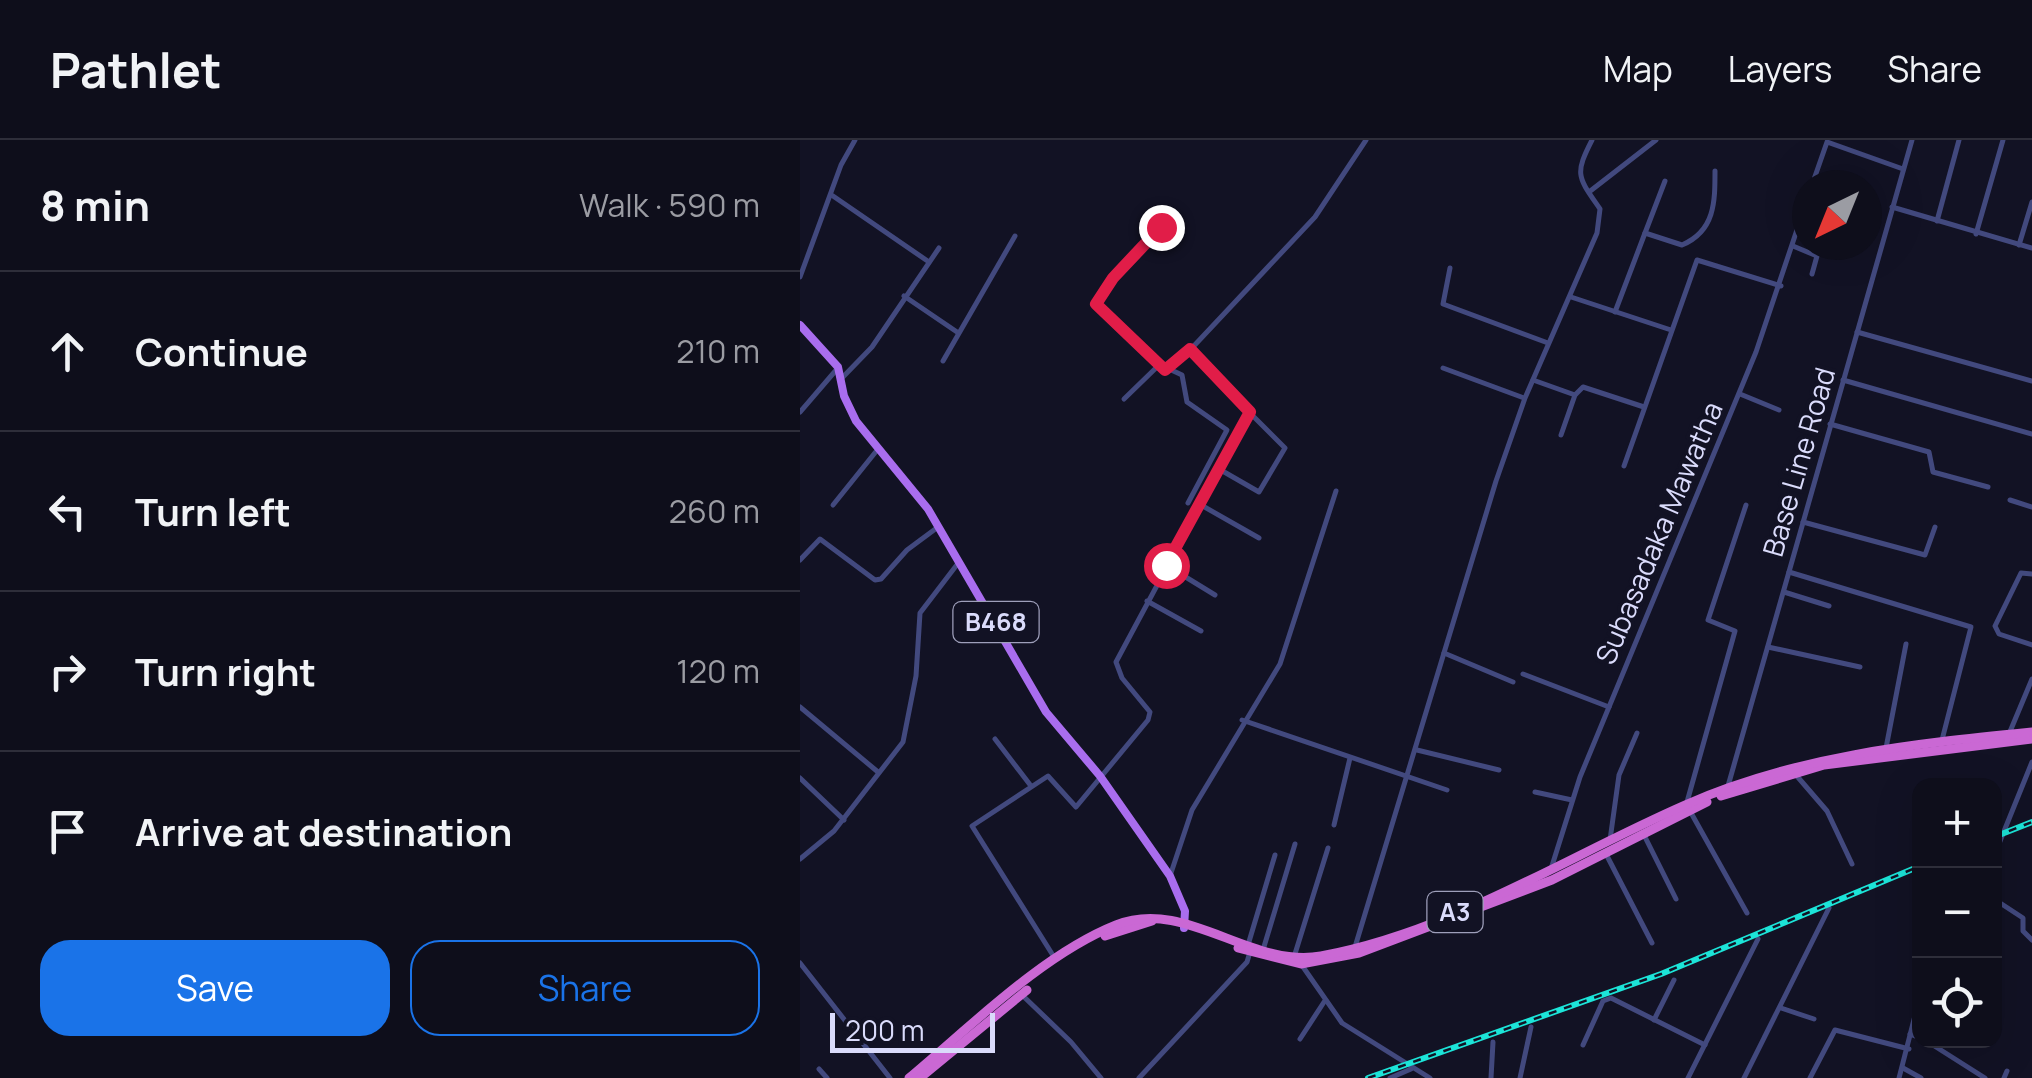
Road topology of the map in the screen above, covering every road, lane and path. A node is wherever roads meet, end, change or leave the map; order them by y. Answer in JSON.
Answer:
{"nodes":[{"id":1,"x":1366,"y":140,"type":"edge"},
{"id":2,"x":1592,"y":140,"type":"edge"},
{"id":3,"x":1656,"y":140,"type":"edge"},
{"id":4,"x":1912,"y":140,"type":"edge"},
{"id":5,"x":1959,"y":140,"type":"edge"},
{"id":6,"x":2003,"y":140,"type":"edge"},
{"id":7,"x":851,"y":141,"type":"edge"},
{"id":8,"x":1841,"y":142,"type":"edge"},
{"id":9,"x":1715,"y":170,"type":"dead end"},
{"id":10,"x":1816,"y":170,"type":"edge"},
{"id":11,"x":1903,"y":170,"type":"junction"},
{"id":12,"x":1665,"y":181,"type":"dead end"},
{"id":13,"x":1588,"y":192,"type":"junction"},
{"id":14,"x":832,"y":195,"type":"junction"},
{"id":15,"x":2032,"y":202,"type":"edge"},
{"id":16,"x":1892,"y":207,"type":"junction"},
{"id":17,"x":1937,"y":221,"type":"junction"},
{"id":18,"x":1161,"y":227,"type":"dead end"},
{"id":19,"x":1645,"y":234,"type":"junction"},
{"id":20,"x":1976,"y":234,"type":"junction"},
{"id":21,"x":1015,"y":236,"type":"dead end"},
{"id":22,"x":2019,"y":245,"type":"junction"},
{"id":23,"x":939,"y":248,"type":"dead end"},
{"id":24,"x":2032,"y":248,"type":"edge"},
{"id":25,"x":1792,"y":249,"type":"edge"},
{"id":26,"x":1815,"y":260,"type":"edge"},
{"id":27,"x":929,"y":262,"type":"junction"},
{"id":28,"x":1450,"y":268,"type":"dead end"},
{"id":29,"x":1812,"y":274,"type":"dead end"},
{"id":30,"x":800,"y":277,"type":"edge"},
{"id":31,"x":1781,"y":286,"type":"junction"},
{"id":32,"x":904,"y":296,"type":"junction"},
{"id":33,"x":1571,"y":297,"type":"junction"},
{"id":34,"x":1615,"y":312,"type":"junction"},
{"id":35,"x":800,"y":325,"type":"edge"},
{"id":36,"x":1672,"y":330,"type":"junction"},
{"id":37,"x":957,"y":332,"type":"junction"},
{"id":38,"x":1858,"y":332,"type":"junction"},
{"id":39,"x":1548,"y":343,"type":"junction"},
{"id":40,"x":1190,"y":349,"type":"junction"},
{"id":41,"x":943,"y":361,"type":"dead end"},
{"id":42,"x":1160,"y":365,"type":"junction"},
{"id":43,"x":838,"y":368,"type":"junction"},
{"id":44,"x":1167,"y":368,"type":"junction"},
{"id":45,"x":1442,"y":368,"type":"dead end"},
{"id":46,"x":840,"y":379,"type":"junction"},
{"id":47,"x":1533,"y":380,"type":"junction"},
{"id":48,"x":1843,"y":380,"type":"junction"},
{"id":49,"x":2032,"y":382,"type":"edge"},
{"id":50,"x":1739,"y":394,"type":"junction"},
{"id":51,"x":1574,"y":395,"type":"junction"},
{"id":52,"x":1525,"y":398,"type":"junction"},
{"id":53,"x":1124,"y":399,"type":"dead end"},
{"id":54,"x":1644,"y":406,"type":"junction"},
{"id":55,"x":1779,"y":410,"type":"dead end"},
{"id":56,"x":800,"y":412,"type":"edge"},
{"id":57,"x":1250,"y":412,"type":"junction"},
{"id":58,"x":1830,"y":424,"type":"junction"},
{"id":59,"x":2032,"y":434,"type":"edge"},
{"id":60,"x":1562,"y":435,"type":"dead end"},
{"id":61,"x":878,"y":449,"type":"junction"},
{"id":62,"x":1624,"y":466,"type":"dead end"},
{"id":63,"x":1219,"y":469,"type":"junction"},
{"id":64,"x":1988,"y":487,"type":"dead end"},
{"id":65,"x":1336,"y":491,"type":"dead end"},
{"id":66,"x":2010,"y":500,"type":"dead end"},
{"id":67,"x":1188,"y":503,"type":"dead end"},
{"id":68,"x":1200,"y":504,"type":"junction"},
{"id":69,"x":1746,"y":504,"type":"dead end"},
{"id":70,"x":832,"y":505,"type":"dead end"},
{"id":71,"x":2032,"y":507,"type":"edge"},
{"id":72,"x":1802,"y":522,"type":"junction"},
{"id":73,"x":938,"y":527,"type":"junction"},
{"id":74,"x":1936,"y":527,"type":"dead end"},
{"id":75,"x":1259,"y":538,"type":"dead end"},
{"id":76,"x":800,"y":560,"type":"edge"},
{"id":77,"x":960,"y":562,"type":"junction"},
{"id":78,"x":1166,"y":565,"type":"junction"},
{"id":79,"x":1789,"y":572,"type":"junction"},
{"id":80,"x":2032,"y":574,"type":"edge"},
{"id":81,"x":1784,"y":592,"type":"junction"},
{"id":82,"x":1215,"y":595,"type":"dead end"},
{"id":83,"x":1147,"y":601,"type":"junction"},
{"id":84,"x":1829,"y":606,"type":"dead end"},
{"id":85,"x":1201,"y":631,"type":"dead end"},
{"id":86,"x":1906,"y":644,"type":"dead end"},
{"id":87,"x":2032,"y":645,"type":"edge"},
{"id":88,"x":1768,"y":646,"type":"junction"},
{"id":89,"x":1444,"y":652,"type":"junction"},
{"id":90,"x":1860,"y":666,"type":"dead end"},
{"id":91,"x":1523,"y":674,"type":"dead end"},
{"id":92,"x":2032,"y":679,"type":"edge"},
{"id":93,"x":1513,"y":682,"type":"dead end"},
{"id":94,"x":800,"y":707,"type":"edge"},
{"id":95,"x":1609,"y":707,"type":"junction"},
{"id":96,"x":1242,"y":720,"type":"junction"},
{"id":97,"x":1637,"y":733,"type":"dead end"},
{"id":98,"x":2009,"y":734,"type":"junction"},
{"id":99,"x":2032,"y":736,"type":"edge"},
{"id":100,"x":995,"y":739,"type":"dead end"},
{"id":101,"x":1942,"y":743,"type":"junction"},
{"id":102,"x":1886,"y":748,"type":"junction"},
{"id":103,"x":1418,"y":750,"type":"junction"},
{"id":104,"x":1350,"y":758,"type":"junction"},
{"id":105,"x":2032,"y":762,"type":"edge"},
{"id":106,"x":1498,"y":770,"type":"dead end"},
{"id":107,"x":1794,"y":772,"type":"junction"},
{"id":108,"x":879,"y":773,"type":"junction"},
{"id":109,"x":1100,"y":776,"type":"junction"},
{"id":110,"x":800,"y":778,"type":"edge"},
{"id":111,"x":1409,"y":780,"type":"junction"},
{"id":112,"x":1032,"y":786,"type":"junction"},
{"id":113,"x":1447,"y":790,"type":"dead end"},
{"id":114,"x":1727,"y":791,"type":"junction"},
{"id":115,"x":1535,"y":792,"type":"dead end"},
{"id":116,"x":1572,"y":800,"type":"junction"},
{"id":117,"x":1688,"y":807,"type":"junction"},
{"id":118,"x":844,"y":820,"type":"junction"},
{"id":119,"x":1334,"y":826,"type":"dead end"},
{"id":120,"x":1644,"y":834,"type":"junction"},
{"id":121,"x":2002,"y":836,"type":"edge"},
{"id":122,"x":1295,"y":844,"type":"dead end"},
{"id":123,"x":1328,"y":848,"type":"dead end"},
{"id":124,"x":1608,"y":850,"type":"junction"},
{"id":125,"x":1275,"y":855,"type":"dead end"},
{"id":126,"x":800,"y":860,"type":"edge"},
{"id":127,"x":1852,"y":864,"type":"dead end"},
{"id":128,"x":1170,"y":876,"type":"junction"},
{"id":129,"x":1551,"y":876,"type":"junction"},
{"id":130,"x":1676,"y":900,"type":"dead end"},
{"id":131,"x":2002,"y":904,"type":"edge"},
{"id":132,"x":1829,"y":908,"type":"dead end"},
{"id":133,"x":1746,"y":913,"type":"dead end"},
{"id":134,"x":1185,"y":926,"type":"junction"},
{"id":135,"x":1758,"y":939,"type":"dead end"},
{"id":136,"x":2032,"y":940,"type":"edge"},
{"id":137,"x":1652,"y":944,"type":"dead end"},
{"id":138,"x":1355,"y":947,"type":"junction"},
{"id":139,"x":1249,"y":949,"type":"junction"},
{"id":140,"x":1263,"y":950,"type":"junction"},
{"id":141,"x":1056,"y":960,"type":"junction"},
{"id":142,"x":1298,"y":960,"type":"junction"},
{"id":143,"x":800,"y":963,"type":"edge"},
{"id":144,"x":1674,"y":980,"type":"dead end"},
{"id":145,"x":1021,"y":994,"type":"junction"},
{"id":146,"x":1324,"y":1002,"type":"junction"},
{"id":147,"x":1781,"y":1008,"type":"junction"},
{"id":148,"x":1814,"y":1019,"type":"dead end"},
{"id":149,"x":1654,"y":1020,"type":"junction"},
{"id":150,"x":1912,"y":1026,"type":"edge"},
{"id":151,"x":1530,"y":1027,"type":"dead end"},
{"id":152,"x":1910,"y":1034,"type":"joint"},
{"id":153,"x":1300,"y":1039,"type":"dead end"},
{"id":154,"x":1494,"y":1042,"type":"dead end"},
{"id":155,"x":1583,"y":1045,"type":"dead end"},
{"id":156,"x":1705,"y":1046,"type":"junction"},
{"id":157,"x":1936,"y":1048,"type":"edge"},
{"id":158,"x":1909,"y":1049,"type":"junction"},
{"id":159,"x":1902,"y":1068,"type":"junction"},
{"id":160,"x":820,"y":1069,"type":"dead end"},
{"id":161,"x":1411,"y":1069,"type":"junction"},
{"id":162,"x":827,"y":1078,"type":"edge"},
{"id":163,"x":890,"y":1078,"type":"edge"},
{"id":164,"x":910,"y":1078,"type":"edge"},
{"id":165,"x":920,"y":1078,"type":"edge"},
{"id":166,"x":1101,"y":1078,"type":"edge"},
{"id":167,"x":1140,"y":1078,"type":"edge"},
{"id":168,"x":1390,"y":1078,"type":"edge"},
{"id":169,"x":1430,"y":1078,"type":"edge"},
{"id":170,"x":1491,"y":1078,"type":"edge"},
{"id":171,"x":1520,"y":1078,"type":"edge"},
{"id":172,"x":1688,"y":1078,"type":"edge"},
{"id":173,"x":1744,"y":1078,"type":"edge"},
{"id":174,"x":1810,"y":1078,"type":"edge"},
{"id":175,"x":1899,"y":1078,"type":"edge"},
{"id":176,"x":1921,"y":1078,"type":"edge"},
{"id":177,"x":1984,"y":1078,"type":"edge"}],
"edges":[{"from":1,"to":40,"type":"street"},
{"from":2,"to":13,"type":"street"},
{"from":3,"to":13,"type":"street"},
{"from":4,"to":11,"type":"street","name":"Base Line Road"},
{"from":5,"to":17,"type":"street"},
{"from":6,"to":20,"type":"street"},
{"from":7,"to":14,"type":"street"},
{"from":8,"to":10,"type":"street"},
{"from":8,"to":11,"type":"street"},
{"from":9,"to":19,"type":"street"},
{"from":11,"to":16,"type":"street","name":"Base Line Road"},
{"from":12,"to":19,"type":"street"},
{"from":13,"to":33,"type":"street"},
{"from":14,"to":27,"type":"street"},
{"from":14,"to":30,"type":"street"},
{"from":15,"to":22,"type":"street"},
{"from":16,"to":17,"type":"street"},
{"from":16,"to":38,"type":"street","name":"Base Line Road"},
{"from":17,"to":20,"type":"street"},
{"from":18,"to":42,"type":"street"},
{"from":19,"to":34,"type":"street"},
{"from":20,"to":22,"type":"street"},
{"from":21,"to":37,"type":"street"},
{"from":22,"to":24,"type":"street"},
{"from":23,"to":27,"type":"street"},
{"from":25,"to":31,"type":"street","name":"Subasadaka Mawatha"},
{"from":26,"to":29,"type":"street"},
{"from":27,"to":32,"type":"street"},
{"from":28,"to":39,"type":"street"},
{"from":31,"to":36,"type":"street"},
{"from":31,"to":50,"type":"street","name":"Subasadaka Mawatha"},
{"from":32,"to":37,"type":"street"},
{"from":32,"to":46,"type":"street"},
{"from":33,"to":34,"type":"street"},
{"from":33,"to":39,"type":"street"},
{"from":34,"to":36,"type":"street"},
{"from":35,"to":43,"type":"main road"},
{"from":36,"to":54,"type":"street"},
{"from":37,"to":41,"type":"street"},
{"from":38,"to":48,"type":"street","name":"Base Line Road"},
{"from":38,"to":49,"type":"street"},
{"from":39,"to":47,"type":"street"},
{"from":40,"to":44,"type":"street"},
{"from":40,"to":57,"type":"street"},
{"from":42,"to":44,"type":"street"},
{"from":42,"to":53,"type":"street"},
{"from":43,"to":46,"type":"main road","number":"B468"},
{"from":43,"to":56,"type":"street"},
{"from":44,"to":67,"type":"street"},
{"from":45,"to":52,"type":"street"},
{"from":46,"to":61,"type":"main road","number":"B468"},
{"from":47,"to":51,"type":"street"},
{"from":47,"to":52,"type":"street"},
{"from":48,"to":58,"type":"street","name":"Base Line Road"},
{"from":48,"to":59,"type":"street"},
{"from":50,"to":55,"type":"street"},
{"from":50,"to":95,"type":"street","name":"Subasadaka Mawatha"},
{"from":51,"to":54,"type":"street"},
{"from":51,"to":60,"type":"street"},
{"from":52,"to":89,"type":"street"},
{"from":54,"to":62,"type":"street"},
{"from":57,"to":63,"type":"street"},
{"from":57,"to":63,"type":"street"},
{"from":58,"to":64,"type":"street"},
{"from":58,"to":72,"type":"street","name":"Base Line Road"},
{"from":61,"to":70,"type":"street"},
{"from":61,"to":73,"type":"main road","number":"B468"},
{"from":63,"to":68,"type":"street"},
{"from":65,"to":96,"type":"street"},
{"from":66,"to":71,"type":"street"},
{"from":68,"to":75,"type":"street"},
{"from":68,"to":78,"type":"street"},
{"from":69,"to":117,"type":"street"},
{"from":72,"to":74,"type":"street"},
{"from":72,"to":79,"type":"street","name":"Base Line Road"},
{"from":73,"to":76,"type":"street"},
{"from":73,"to":77,"type":"main road","number":"B468"},
{"from":77,"to":108,"type":"street"},
{"from":77,"to":109,"type":"main road","number":"B468"},
{"from":78,"to":82,"type":"street"},
{"from":78,"to":83,"type":"street"},
{"from":79,"to":81,"type":"street","name":"Base Line Road"},
{"from":79,"to":101,"type":"street"},
{"from":80,"to":87,"type":"street"},
{"from":81,"to":84,"type":"street"},
{"from":81,"to":88,"type":"street","name":"Base Line Road"},
{"from":83,"to":85,"type":"street"},
{"from":83,"to":109,"type":"street"},
{"from":86,"to":102,"type":"street"},
{"from":88,"to":90,"type":"street"},
{"from":88,"to":114,"type":"street","name":"Base Line Road"},
{"from":89,"to":93,"type":"street"},
{"from":89,"to":103,"type":"street"},
{"from":91,"to":95,"type":"street"},
{"from":92,"to":98,"type":"street"},
{"from":94,"to":108,"type":"street"},
{"from":95,"to":116,"type":"street","name":"Subasadaka Mawatha"},
{"from":96,"to":104,"type":"street"},
{"from":96,"to":128,"type":"street"},
{"from":97,"to":124,"type":"street"},
{"from":98,"to":99,"type":"highway","number":"A3"},
{"from":98,"to":101,"type":"highway","number":"A3"},
{"from":99,"to":107,"type":"highway","number":"A3"},
{"from":100,"to":112,"type":"street"},
{"from":101,"to":102,"type":"highway","number":"A3"},
{"from":102,"to":114,"type":"highway","number":"A3"},
{"from":103,"to":106,"type":"street"},
{"from":103,"to":111,"type":"street"},
{"from":104,"to":111,"type":"street"},
{"from":104,"to":119,"type":"street"},
{"from":105,"to":121,"type":"street"},
{"from":107,"to":114,"type":"highway","number":"A3"},
{"from":107,"to":127,"type":"street"},
{"from":108,"to":118,"type":"street"},
{"from":109,"to":112,"type":"street"},
{"from":109,"to":128,"type":"main road","number":"B468"},
{"from":110,"to":118,"type":"street"},
{"from":111,"to":113,"type":"street"},
{"from":111,"to":138,"type":"street"},
{"from":112,"to":141,"type":"street"},
{"from":114,"to":117,"type":"highway","number":"A3"},
{"from":115,"to":116,"type":"street"},
{"from":116,"to":129,"type":"street","name":"Subasadaka Mawatha"},
{"from":117,"to":120,"type":"highway","number":"A3"},
{"from":117,"to":124,"type":"highway","number":"A3"},
{"from":117,"to":133,"type":"street"},
{"from":118,"to":126,"type":"street"},
{"from":120,"to":124,"type":"highway","number":"A3"},
{"from":120,"to":130,"type":"street"},
{"from":122,"to":140,"type":"street"},
{"from":123,"to":142,"type":"street"},
{"from":124,"to":129,"type":"highway","number":"A3"},
{"from":124,"to":137,"type":"street"},
{"from":125,"to":139,"type":"street"},
{"from":128,"to":134,"type":"main road","number":"B468"},
{"from":129,"to":138,"type":"highway","number":"A3"},
{"from":129,"to":142,"type":"highway","number":"A3"},
{"from":131,"to":136,"type":"street"},
{"from":132,"to":147,"type":"street"},
{"from":134,"to":139,"type":"highway","number":"A3"},
{"from":134,"to":141,"type":"highway","number":"A3"},
{"from":134,"to":145,"type":"highway","number":"A3"},
{"from":135,"to":156,"type":"street"},
{"from":138,"to":142,"type":"highway","number":"A3"},
{"from":139,"to":140,"type":"highway","number":"A3"},
{"from":139,"to":142,"type":"highway","number":"A3"},
{"from":139,"to":167,"type":"street"},
{"from":140,"to":142,"type":"highway","number":"A3"},
{"from":141,"to":164,"type":"highway","number":"A3"},
{"from":142,"to":146,"type":"street"},
{"from":143,"to":163,"type":"street"},
{"from":144,"to":149,"type":"street"},
{"from":145,"to":165,"type":"highway","number":"A3"},
{"from":145,"to":166,"type":"street"},
{"from":146,"to":153,"type":"street"},
{"from":146,"to":161,"type":"street"},
{"from":147,"to":148,"type":"street"},
{"from":147,"to":173,"type":"street"},
{"from":149,"to":155,"type":"street"},
{"from":149,"to":156,"type":"street"},
{"from":150,"to":152,"type":"street"},
{"from":151,"to":171,"type":"street"},
{"from":152,"to":158,"type":"street"},
{"from":154,"to":170,"type":"street"},
{"from":156,"to":172,"type":"street"},
{"from":157,"to":177,"type":"street"},
{"from":158,"to":159,"type":"street"},
{"from":158,"to":174,"type":"street"},
{"from":159,"to":175,"type":"street"},
{"from":159,"to":176,"type":"street"},
{"from":160,"to":162,"type":"street"},
{"from":161,"to":168,"type":"street"},
{"from":161,"to":169,"type":"street"}]}
